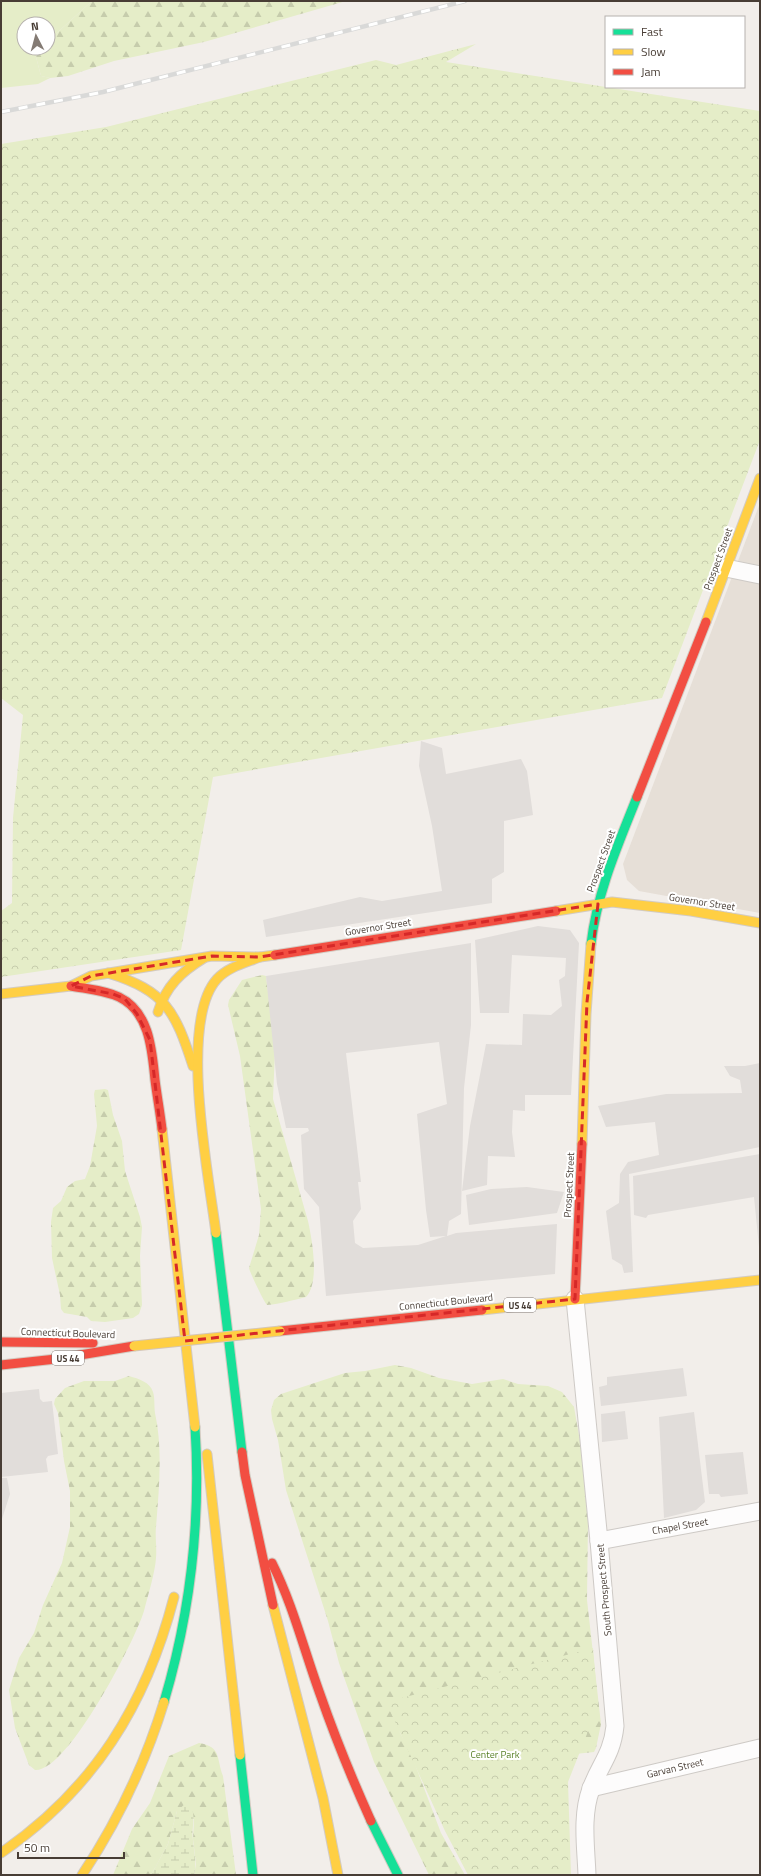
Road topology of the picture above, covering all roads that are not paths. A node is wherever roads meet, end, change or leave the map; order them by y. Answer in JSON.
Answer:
{"nodes":[{"id":1,"x":760,"y":478,"type":"edge"},
{"id":2,"x":726,"y":568,"type":"junction"},
{"id":3,"x":760,"y":575,"type":"edge"},
{"id":4,"x":598,"y":904,"type":"junction"},
{"id":5,"x":760,"y":923,"type":"edge"},
{"id":6,"x":260,"y":957,"type":"junction"},
{"id":7,"x":204,"y":958,"type":"junction"},
{"id":8,"x":108,"y":973,"type":"junction"},
{"id":9,"x":71,"y":986,"type":"junction"},
{"id":10,"x":1,"y":994,"type":"edge"},
{"id":11,"x":162,"y":998,"type":"junction"},
{"id":12,"x":150,"y":1040,"type":"junction"},
{"id":13,"x":197,"y":1081,"type":"junction"},
{"id":14,"x":760,"y":1280,"type":"edge"},
{"id":15,"x":575,"y":1299,"type":"junction"},
{"id":16,"x":1,"y":1342,"type":"edge"},
{"id":17,"x":134,"y":1346,"type":"junction"},
{"id":18,"x":1,"y":1365,"type":"edge"},
{"id":19,"x":194,"y":1424,"type":"junction"},
{"id":20,"x":196,"y":1480,"type":"junction"},
{"id":21,"x":760,"y":1511,"type":"edge"},
{"id":22,"x":599,"y":1541,"type":"junction"},
{"id":23,"x":259,"y":1546,"type":"junction"},
{"id":24,"x":183,"y":1558,"type":"dead end"},
{"id":25,"x":177,"y":1585,"type":"dead end"},
{"id":26,"x":760,"y":1748,"type":"edge"},
{"id":27,"x":591,"y":1788,"type":"junction"},
{"id":28,"x":1,"y":1853,"type":"edge"},
{"id":29,"x":82,"y":1875,"type":"edge"},
{"id":30,"x":253,"y":1875,"type":"edge"},
{"id":31,"x":338,"y":1875,"type":"edge"},
{"id":32,"x":398,"y":1875,"type":"edge"},
{"id":33,"x":587,"y":1875,"type":"edge"}],
"edges":[{"from":1,"to":2,"type":"main road","name":"Prospect Street"},
{"from":2,"to":3,"type":"street"},
{"from":2,"to":4,"type":"main road","name":"Prospect Street"},
{"from":4,"to":5,"type":"main road","name":"Governor Street"},
{"from":4,"to":6,"type":"main road","name":"Governor Street"},
{"from":4,"to":15,"type":"main road","name":"Prospect Street"},
{"from":6,"to":7,"type":"main road","name":"Governor Street"},
{"from":6,"to":13,"type":"main road"},
{"from":7,"to":8,"type":"main road","name":"Governor Street"},
{"from":7,"to":11,"type":"main road"},
{"from":8,"to":9,"type":"main road","name":"Governor Street"},
{"from":8,"to":11,"type":"main road"},
{"from":9,"to":10,"type":"main road","name":"Governor Street"},
{"from":9,"to":12,"type":"main road"},
{"from":11,"to":12,"type":"main road"},
{"from":11,"to":13,"type":"main road"},
{"from":12,"to":19,"type":"main road"},
{"from":13,"to":23,"type":"main road"},
{"from":14,"to":15,"type":"main road","name":"Connecticut Boulevard","number":"US 44"},
{"from":15,"to":17,"type":"main road","name":"Connecticut Boulevard","number":"US 44","bridge":true},
{"from":15,"to":22,"type":"street","name":"South Prospect Street"},
{"from":16,"to":17,"type":"main road","name":"Connecticut Boulevard","number":"US 44"},
{"from":17,"to":18,"type":"main road","name":"Connecticut Boulevard","number":"US 44"},
{"from":19,"to":20,"type":"main road"},
{"from":19,"to":30,"type":"main road"},
{"from":20,"to":24,"type":"main road"},
{"from":20,"to":29,"type":"main road"},
{"from":21,"to":22,"type":"street","name":"Chapel Street"},
{"from":22,"to":27,"type":"street","name":"South Prospect Street"},
{"from":23,"to":31,"type":"main road"},
{"from":23,"to":32,"type":"main road"},
{"from":25,"to":28,"type":"main road"},
{"from":26,"to":27,"type":"street","name":"Garvan Street"},
{"from":27,"to":33,"type":"street","name":"South Prospect Street"}]}
